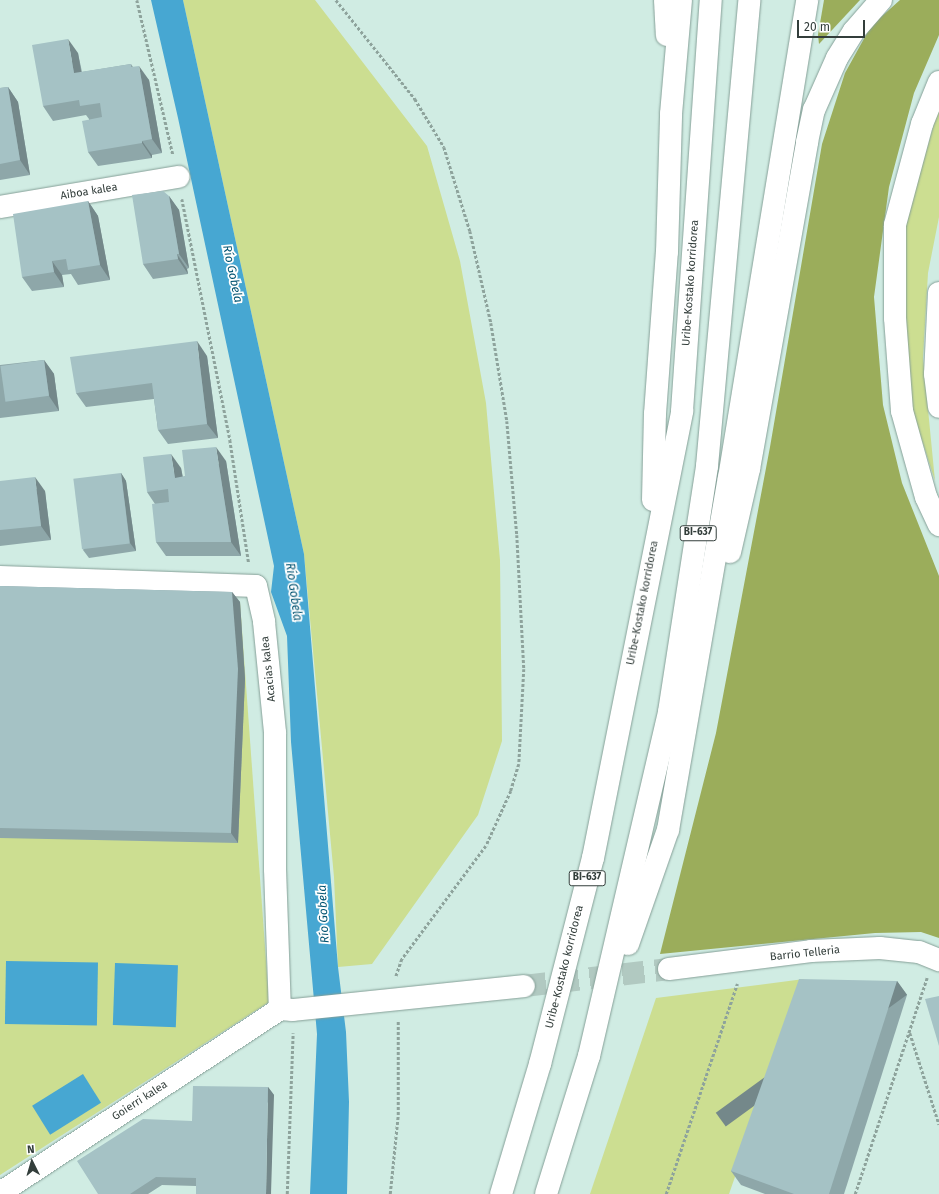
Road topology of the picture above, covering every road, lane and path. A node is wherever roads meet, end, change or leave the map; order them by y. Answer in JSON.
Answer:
{"nodes":[{"id":1,"x":137,"y":0,"type":"edge"},
{"id":2,"x":336,"y":0,"type":"edge"},
{"id":3,"x":665,"y":0,"type":"edge"},
{"id":4,"x":681,"y":0,"type":"edge"},
{"id":5,"x":711,"y":0,"type":"edge"},
{"id":6,"x":749,"y":0,"type":"edge"},
{"id":7,"x":807,"y":0,"type":"edge"},
{"id":8,"x":881,"y":0,"type":"edge"},
{"id":9,"x":939,"y":82,"type":"edge"},
{"id":10,"x":671,"y":114,"type":"junction"},
{"id":11,"x":178,"y":177,"type":"junction"},
{"id":12,"x":0,"y":207,"type":"edge"},
{"id":13,"x":939,"y":293,"type":"edge"},
{"id":14,"x":939,"y":407,"type":"edge"},
{"id":15,"x":939,"y":525,"type":"edge"},
{"id":16,"x":651,"y":558,"type":"junction"},
{"id":17,"x":0,"y":576,"type":"edge"},
{"id":18,"x":238,"y":585,"type":"junction"},
{"id":19,"x":668,"y":830,"type":"junction"},
{"id":20,"x":937,"y":959,"type":"edge"},
{"id":21,"x":745,"y":961,"type":"junction"},
{"id":22,"x":669,"y":969,"type":"tunnel mouth"},
{"id":23,"x":524,"y":986,"type":"tunnel mouth"},
{"id":24,"x":391,"y":1000,"type":"junction"},
{"id":25,"x":287,"y":1010,"type":"junction"},
{"id":26,"x":910,"y":1032,"type":"junction"},
{"id":27,"x":589,"y":1056,"type":"junction"},
{"id":28,"x":939,"y":1124,"type":"edge"},
{"id":29,"x":0,"y":1193,"type":"edge"},
{"id":30,"x":288,"y":1194,"type":"edge"},
{"id":31,"x":390,"y":1194,"type":"edge"},
{"id":32,"x":501,"y":1194,"type":"edge"},
{"id":33,"x":546,"y":1194,"type":"edge"},
{"id":34,"x":666,"y":1194,"type":"edge"},
{"id":35,"x":855,"y":1194,"type":"edge"}],
"edges":[{"from":1,"to":11,"type":"path"},
{"from":2,"to":24,"type":"path"},
{"from":3,"to":10,"type":"main road"},
{"from":4,"to":10,"type":"main road"},
{"from":5,"to":16,"type":"main road","name":"Uribe-Kostako korridorea","number":"BI-637"},
{"from":6,"to":27,"type":"main road","number":"BI-637"},
{"from":7,"to":19,"type":"main road"},
{"from":8,"to":19,"type":"main road"},
{"from":9,"to":15,"type":"main road"},
{"from":10,"to":16,"type":"main road"},
{"from":11,"to":12,"type":"main road","name":"Aiboa kalea"},
{"from":11,"to":18,"type":"path"},
{"from":13,"to":14,"type":"main road"},
{"from":16,"to":32,"type":"main road","name":"Uribe-Kostako korridorea","number":"BI-637"},
{"from":17,"to":18,"type":"main road","name":"Acacias kalea"},
{"from":18,"to":25,"type":"main road","name":"Acacias kalea"},
{"from":19,"to":27,"type":"main road"},
{"from":20,"to":21,"type":"main road","name":"Barrio Telleria"},
{"from":20,"to":26,"type":"path"},
{"from":21,"to":22,"type":"main road","name":"Barrio Telleria"},
{"from":21,"to":34,"type":"path"},
{"from":23,"to":24,"type":"main road"},
{"from":24,"to":25,"type":"main road"},
{"from":24,"to":31,"type":"path"},
{"from":25,"to":29,"type":"main road","name":"Goierri kalea"},
{"from":25,"to":30,"type":"path"},
{"from":26,"to":28,"type":"path"},
{"from":26,"to":35,"type":"path"},
{"from":27,"to":33,"type":"main road","number":"BI-637"}]}
